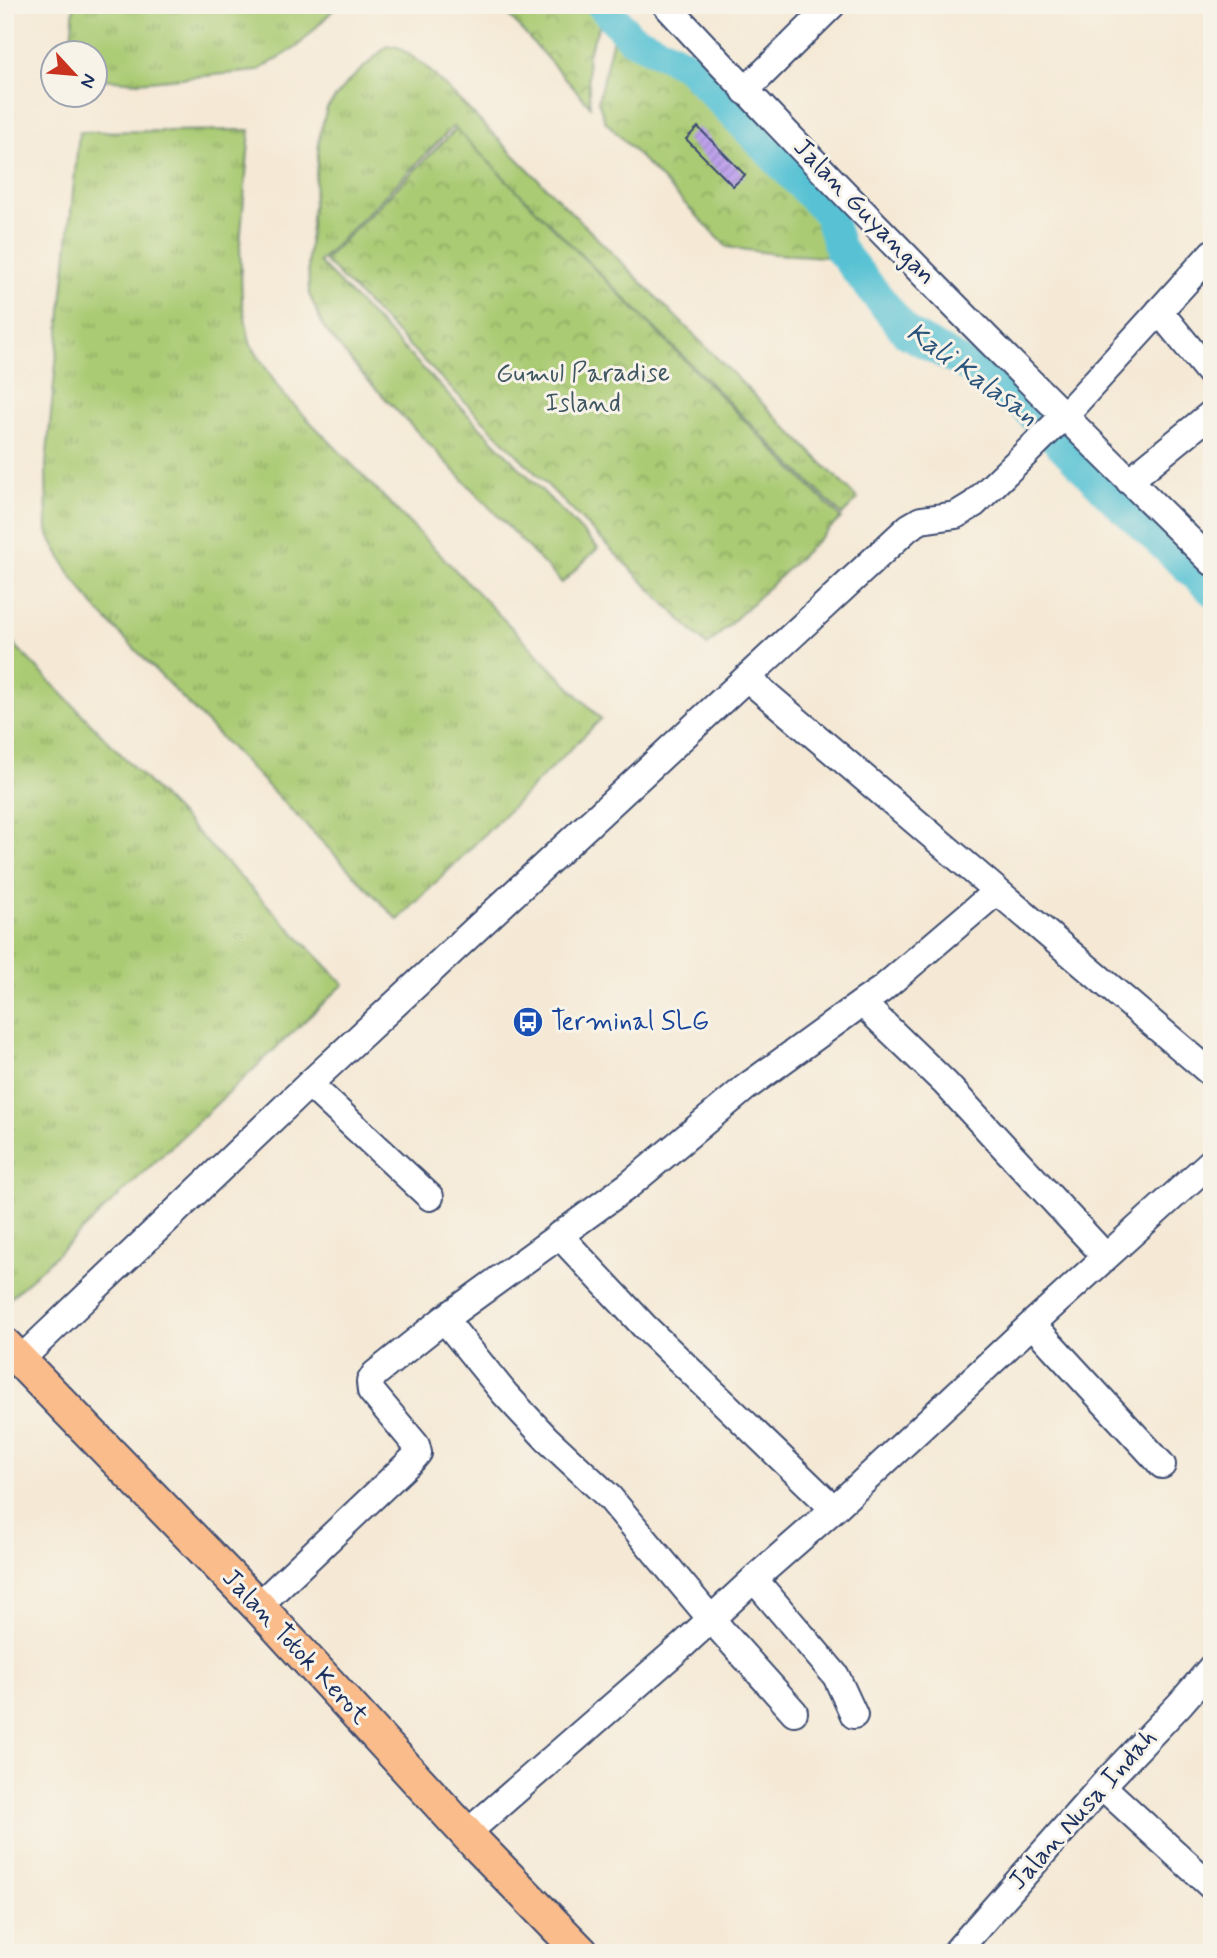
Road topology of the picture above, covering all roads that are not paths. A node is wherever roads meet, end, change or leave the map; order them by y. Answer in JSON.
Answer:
{"nodes":[{"id":1,"x":666,"y":5,"type":"edge"},
{"id":2,"x":832,"y":5,"type":"edge"},
{"id":3,"x":746,"y":91,"type":"junction"},
{"id":4,"x":1212,"y":253,"type":"edge"},
{"id":5,"x":1159,"y":311,"type":"junction"},
{"id":6,"x":1212,"y":376,"type":"edge"},
{"id":7,"x":1212,"y":412,"type":"edge"},
{"id":8,"x":1059,"y":421,"type":"junction"},
{"id":9,"x":1129,"y":481,"type":"junction"},
{"id":10,"x":1212,"y":562,"type":"edge"},
{"id":11,"x":747,"y":678,"type":"junction"},
{"id":12,"x":997,"y":891,"type":"junction"},
{"id":13,"x":862,"y":1003,"type":"junction"},
{"id":14,"x":1212,"y":1074,"type":"edge"},
{"id":15,"x":309,"y":1084,"type":"junction"},
{"id":16,"x":1212,"y":1161,"type":"edge"},
{"id":17,"x":430,"y":1197,"type":"dead end"},
{"id":18,"x":559,"y":1235,"type":"junction"},
{"id":19,"x":1107,"y":1257,"type":"junction"},
{"id":20,"x":444,"y":1319,"type":"junction"},
{"id":21,"x":1032,"y":1324,"type":"junction"},
{"id":22,"x":13,"y":1353,"type":"edge"},
{"id":23,"x":1162,"y":1465,"type":"dead end"},
{"id":24,"x":834,"y":1509,"type":"junction"},
{"id":25,"x":754,"y":1579,"type":"junction"},
{"id":26,"x":258,"y":1606,"type":"junction"},
{"id":27,"x":711,"y":1619,"type":"junction"},
{"id":28,"x":1212,"y":1667,"type":"edge"},
{"id":29,"x":794,"y":1712,"type":"dead end"},
{"id":30,"x":854,"y":1715,"type":"dead end"},
{"id":31,"x":1102,"y":1786,"type":"junction"},
{"id":32,"x":467,"y":1833,"type":"junction"},
{"id":33,"x":1212,"y":1887,"type":"edge"},
{"id":34,"x":971,"y":1947,"type":"edge"},
{"id":35,"x":582,"y":1953,"type":"edge"}],
"edges":[{"from":1,"to":3,"type":"street","name":"Jalan Guyangan"},
{"from":2,"to":3,"type":"street"},
{"from":3,"to":8,"type":"street","name":"Jalan Guyangan"},
{"from":4,"to":5,"type":"street"},
{"from":5,"to":6,"type":"street"},
{"from":5,"to":8,"type":"street"},
{"from":7,"to":9,"type":"street"},
{"from":8,"to":9,"type":"street","name":"Jalan Guyangan"},
{"from":8,"to":11,"type":"street"},
{"from":9,"to":10,"type":"street","name":"Jalan Guyangan"},
{"from":11,"to":12,"type":"street"},
{"from":11,"to":15,"type":"street"},
{"from":12,"to":13,"type":"street"},
{"from":12,"to":14,"type":"street"},
{"from":13,"to":18,"type":"street"},
{"from":13,"to":19,"type":"street"},
{"from":15,"to":17,"type":"street"},
{"from":15,"to":22,"type":"street"},
{"from":16,"to":19,"type":"street"},
{"from":18,"to":20,"type":"street"},
{"from":18,"to":24,"type":"street"},
{"from":19,"to":21,"type":"street"},
{"from":20,"to":26,"type":"street"},
{"from":20,"to":27,"type":"street"},
{"from":21,"to":23,"type":"street"},
{"from":21,"to":24,"type":"street"},
{"from":22,"to":26,"type":"main road","name":"Jalan Totok Kerot"},
{"from":24,"to":25,"type":"street"},
{"from":25,"to":27,"type":"street"},
{"from":25,"to":30,"type":"street"},
{"from":26,"to":32,"type":"main road","name":"Jalan Totok Kerot"},
{"from":27,"to":29,"type":"street"},
{"from":27,"to":32,"type":"street"},
{"from":28,"to":31,"type":"street","name":"Jalan Nusa Indah"},
{"from":31,"to":33,"type":"street"},
{"from":31,"to":34,"type":"street","name":"Jalan Nusa Indah"},
{"from":32,"to":35,"type":"main road","name":"Jalan Totok Kerot"}]}
